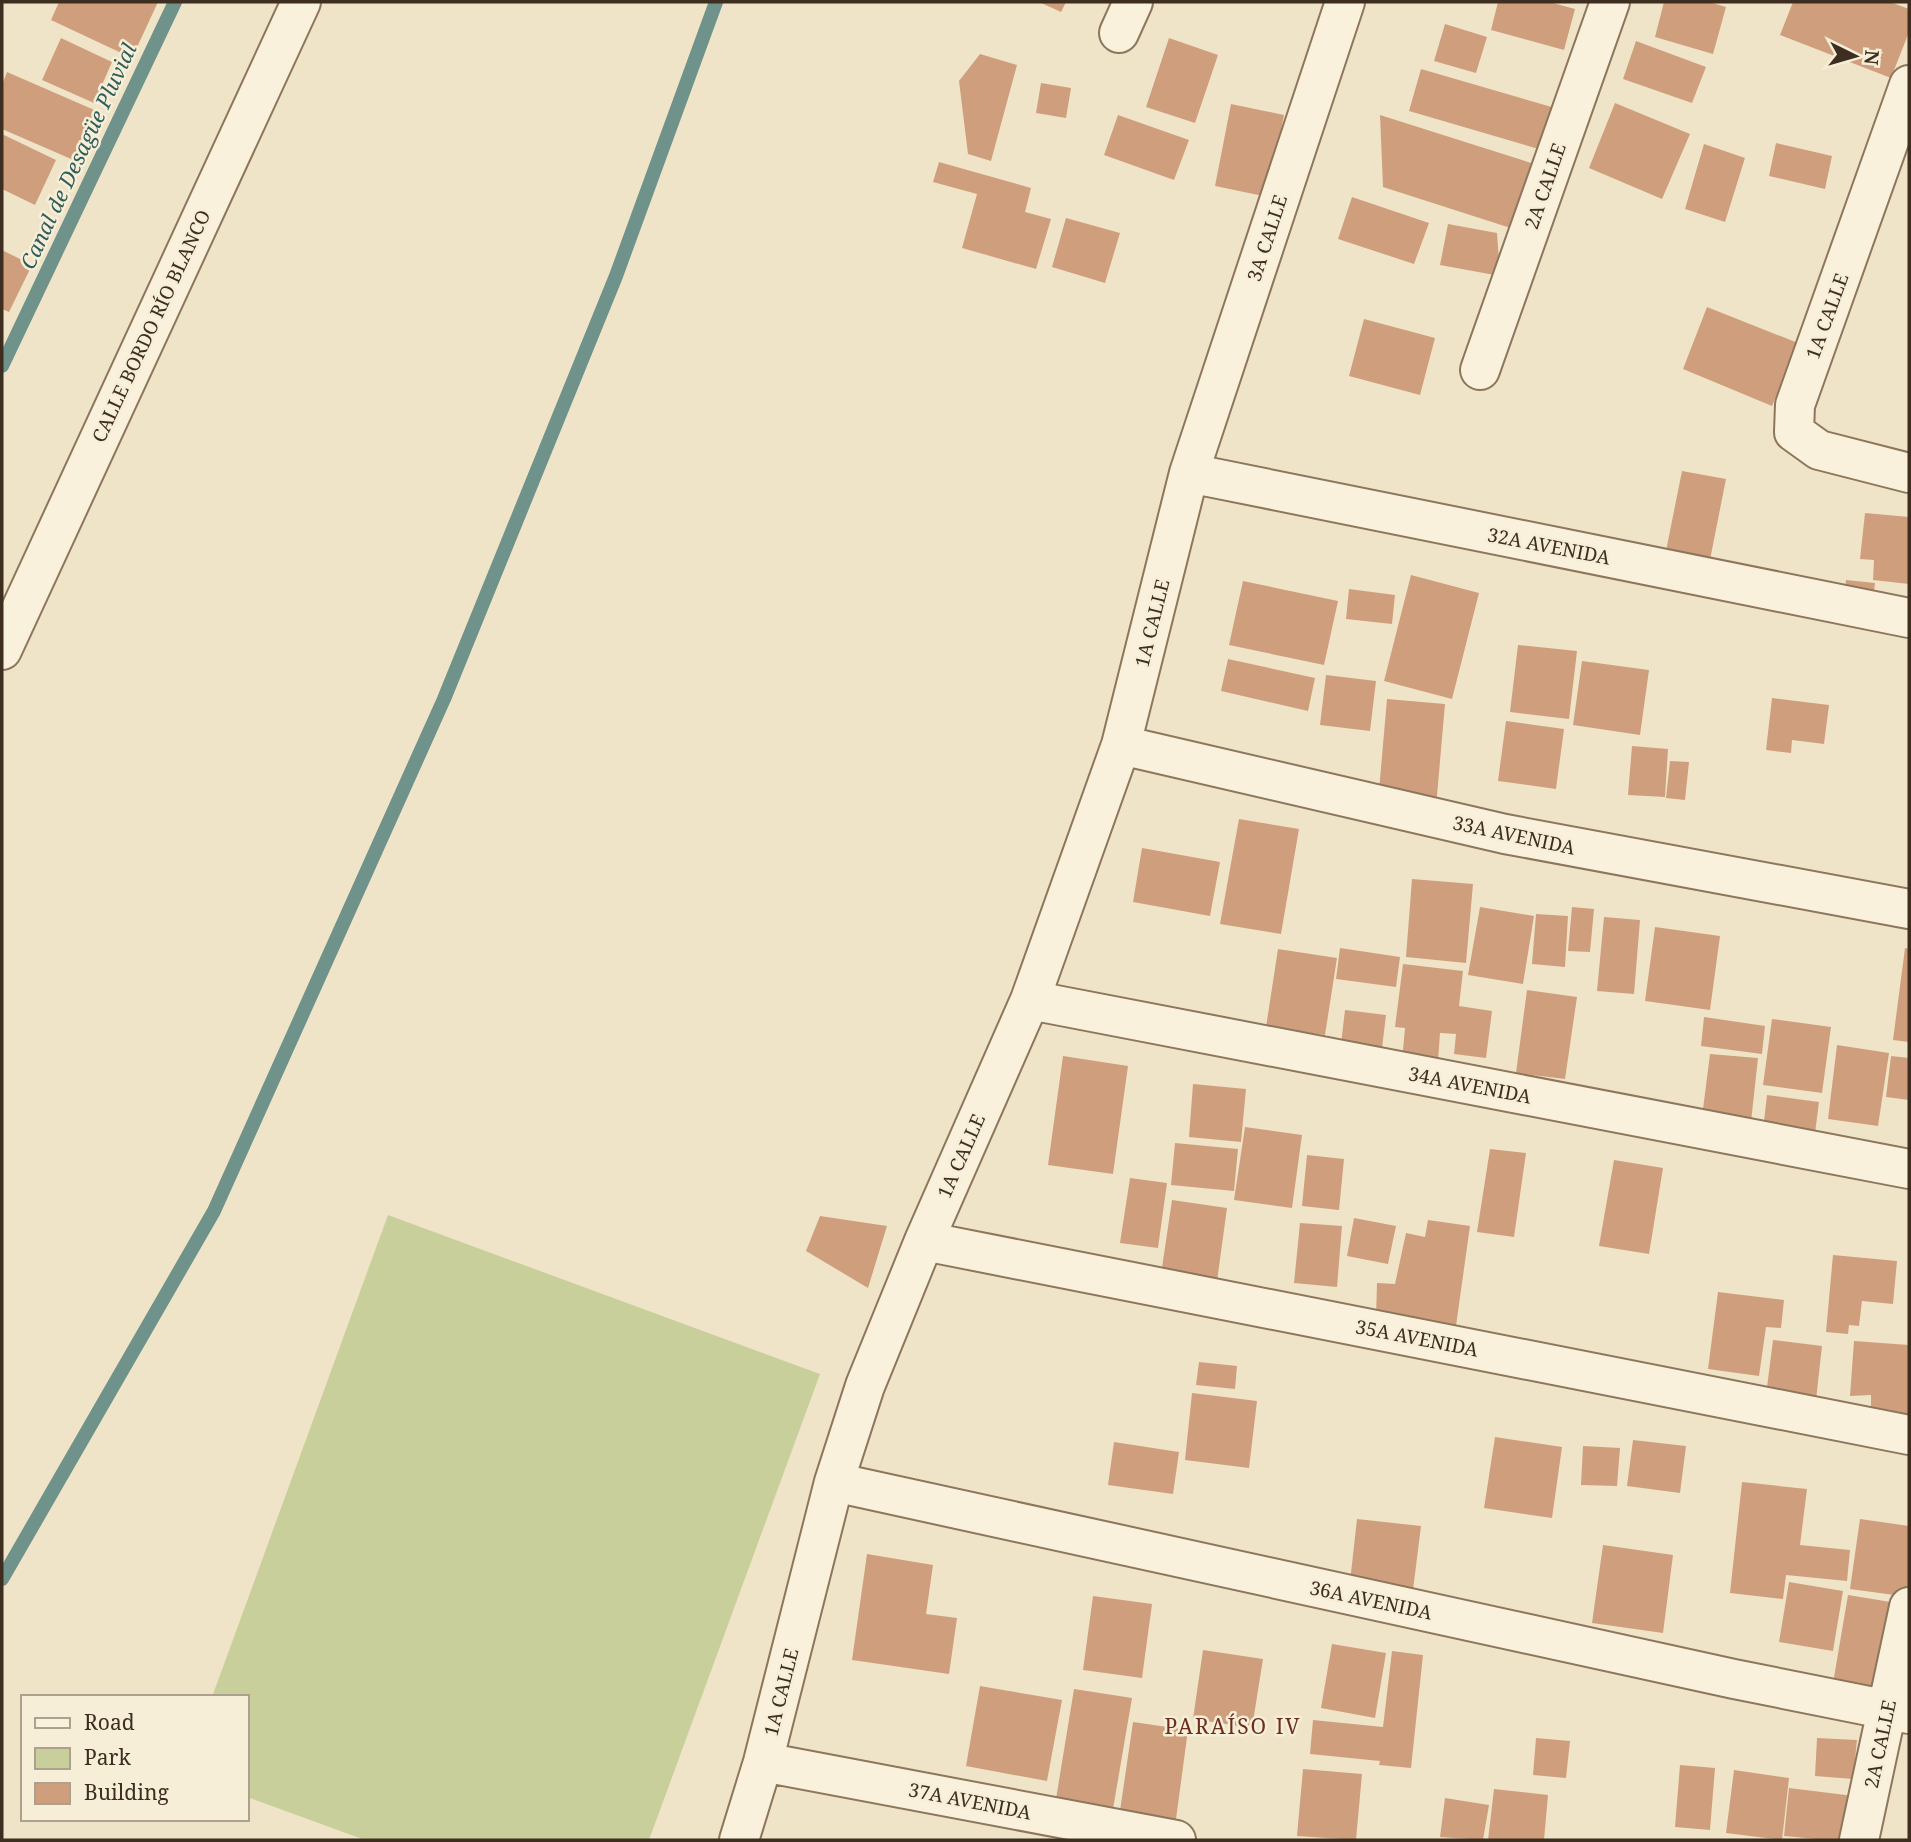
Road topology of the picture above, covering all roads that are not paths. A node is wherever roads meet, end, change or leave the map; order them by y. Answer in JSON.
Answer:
{"nodes":[{"id":1,"x":301,"y":2,"type":"edge"},
{"id":2,"x":1345,"y":2,"type":"edge"},
{"id":3,"x":1609,"y":2,"type":"edge"},
{"id":4,"x":1909,"y":85,"type":"edge"},
{"id":5,"x":1480,"y":370,"type":"dead end"},
{"id":6,"x":1909,"y":473,"type":"edge"},
{"id":7,"x":1189,"y":474,"type":"junction"},
{"id":8,"x":1909,"y":618,"type":"edge"},
{"id":9,"x":2,"y":650,"type":"edge"},
{"id":10,"x":1121,"y":745,"type":"junction"},
{"id":11,"x":1909,"y":909,"type":"edge"},
{"id":12,"x":1030,"y":1000,"type":"junction"},
{"id":13,"x":1909,"y":1169,"type":"edge"},
{"id":14,"x":924,"y":1241,"type":"junction"},
{"id":15,"x":1909,"y":1434,"type":"edge"},
{"id":16,"x":834,"y":1482,"type":"junction"},
{"id":17,"x":1909,"y":1607,"type":"edge"},
{"id":18,"x":1898,"y":1712,"type":"edge"},
{"id":19,"x":763,"y":1762,"type":"junction"},
{"id":20,"x":739,"y":1840,"type":"edge"},
{"id":21,"x":1176,"y":1840,"type":"edge"},
{"id":22,"x":1859,"y":1840,"type":"edge"}],
"edges":[{"from":1,"to":9,"type":"street","name":"CALLE BORDO RÍO BLANCO"},
{"from":2,"to":7,"type":"street","name":"3A CALLE"},
{"from":3,"to":5,"type":"street","name":"2A CALLE"},
{"from":4,"to":6,"type":"street","name":"1A CALLE"},
{"from":7,"to":8,"type":"street","name":"32A AVENIDA"},
{"from":7,"to":10,"type":"street","name":"1A CALLE"},
{"from":10,"to":11,"type":"street","name":"33A AVENIDA"},
{"from":10,"to":12,"type":"street","name":"1A CALLE"},
{"from":12,"to":13,"type":"street","name":"34A AVENIDA"},
{"from":12,"to":14,"type":"street","name":"1A CALLE"},
{"from":14,"to":15,"type":"street","name":"35A AVENIDA"},
{"from":14,"to":16,"type":"street","name":"1A CALLE"},
{"from":16,"to":18,"type":"street","name":"36A AVENIDA"},
{"from":16,"to":19,"type":"street","name":"1A CALLE"},
{"from":17,"to":18,"type":"street","name":"2A CALLE"},
{"from":18,"to":22,"type":"street","name":"2A CALLE"},
{"from":19,"to":20,"type":"street","name":"1A CALLE"},
{"from":19,"to":21,"type":"street","name":"37A AVENIDA"}]}
